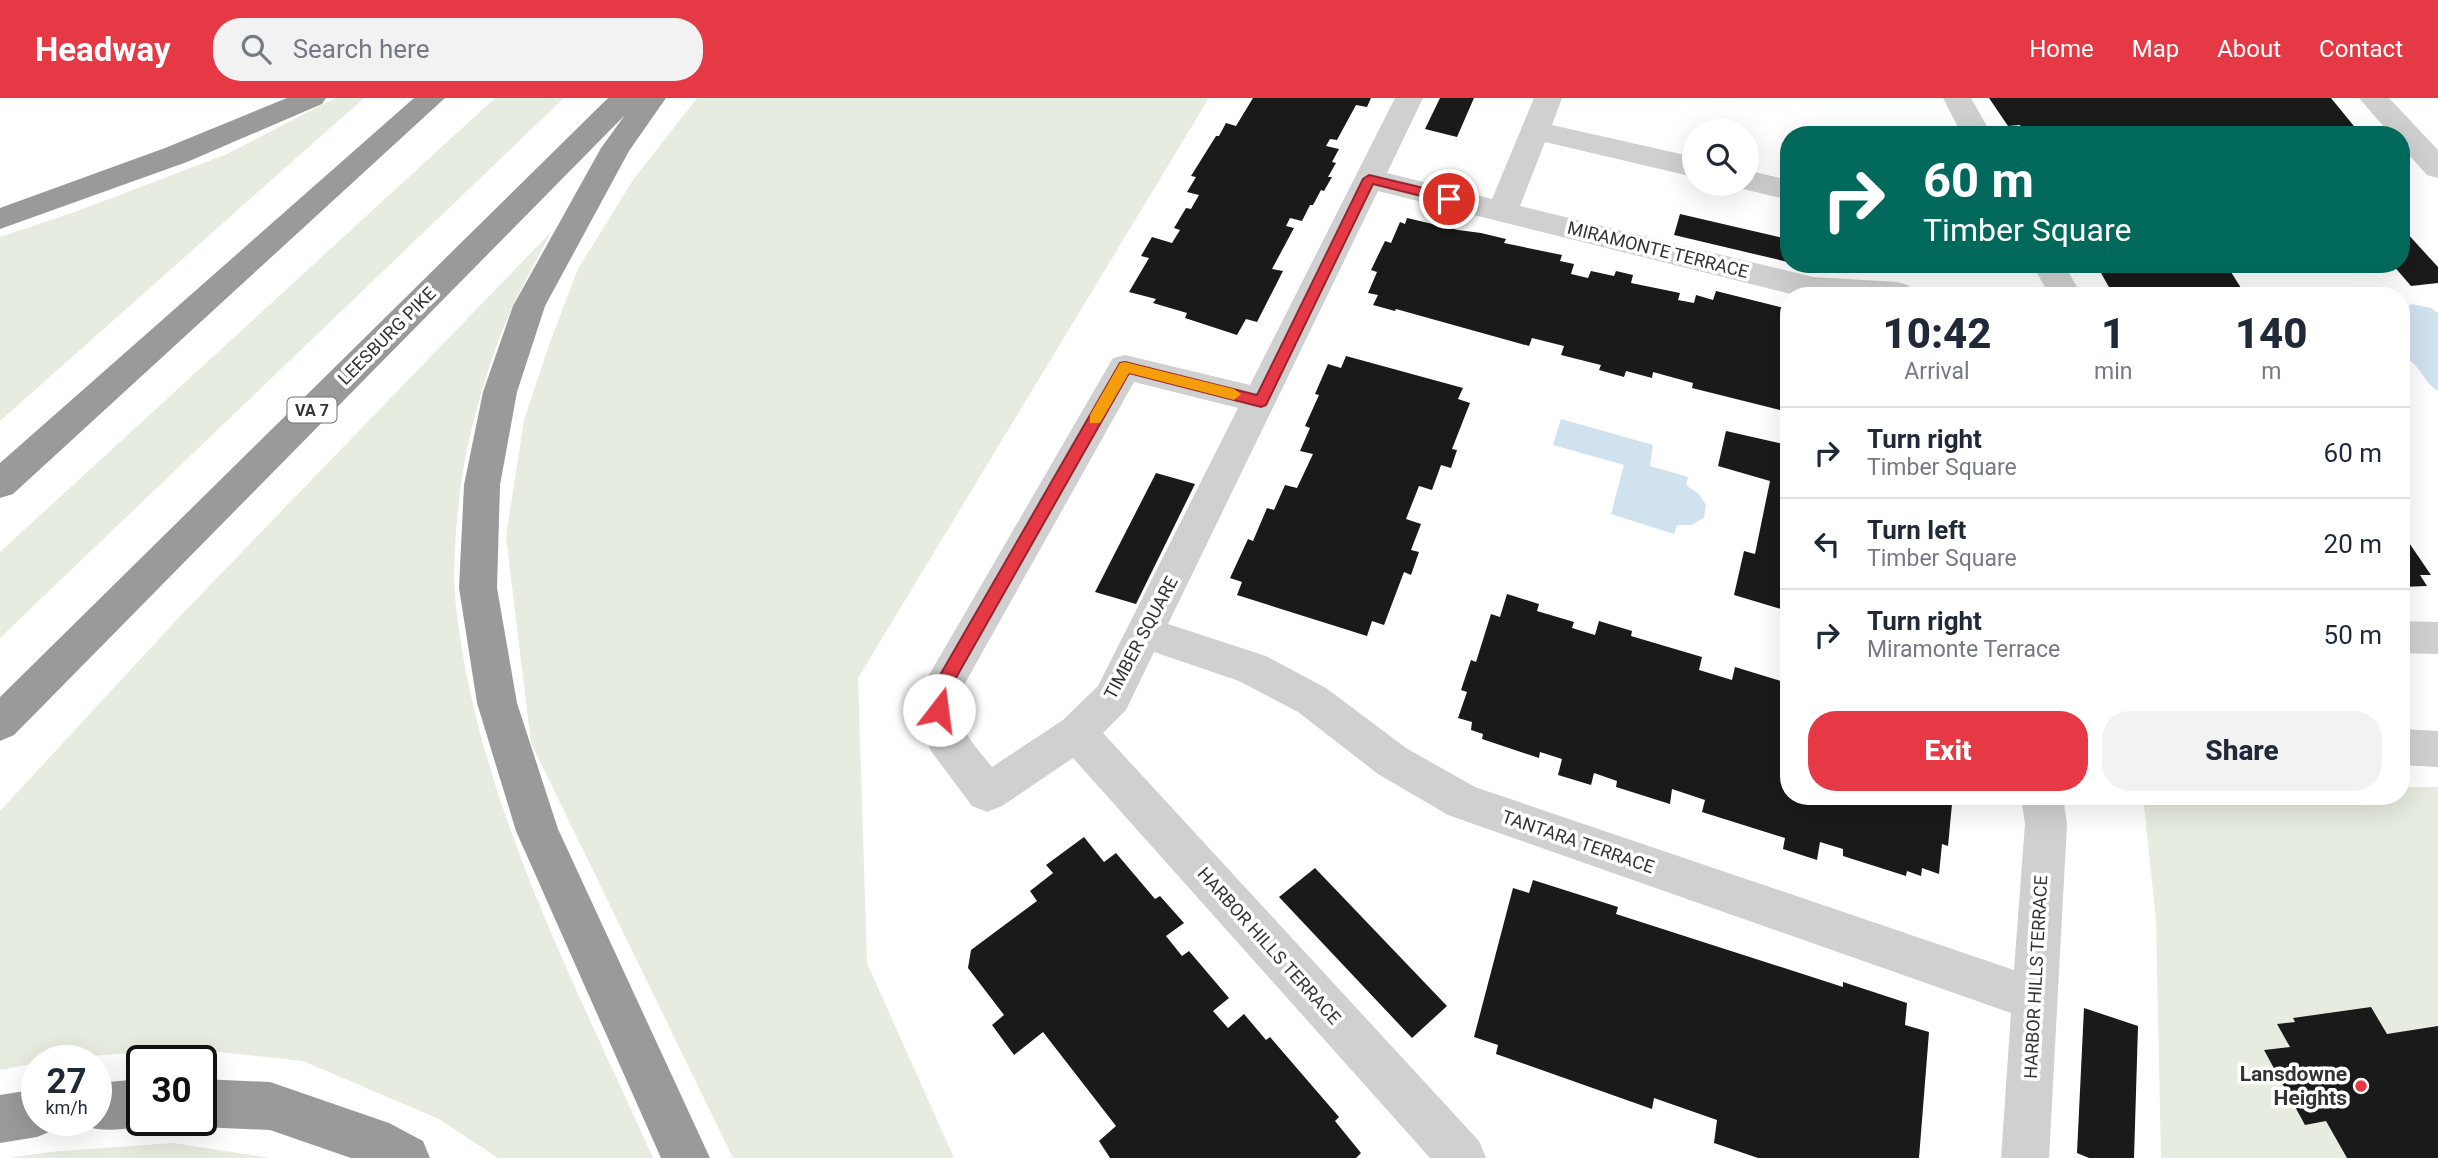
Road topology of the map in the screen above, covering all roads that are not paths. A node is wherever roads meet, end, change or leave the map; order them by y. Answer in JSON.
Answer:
{"nodes":[{"id":1,"x":312,"y":98,"type":"edge"},
{"id":2,"x":431,"y":98,"type":"edge"},
{"id":3,"x":625,"y":98,"type":"edge"},
{"id":4,"x":652,"y":98,"type":"edge"},
{"id":5,"x":1409,"y":98,"type":"edge"},
{"id":6,"x":1548,"y":98,"type":"edge"},
{"id":7,"x":1957,"y":98,"type":"edge"},
{"id":8,"x":2373,"y":98,"type":"edge"},
{"id":9,"x":1972,"y":126,"type":"edge"},
{"id":10,"x":2399,"y":126,"type":"edge"},
{"id":11,"x":1535,"y":130,"type":"junction"},
{"id":12,"x":2410,"y":138,"type":"edge"},
{"id":13,"x":1682,"y":164,"type":"edge"},
{"id":14,"x":2438,"y":168,"type":"edge"},
{"id":15,"x":1369,"y":179,"type":"junction"},
{"id":16,"x":1759,"y":183,"type":"edge"},
{"id":17,"x":1780,"y":188,"type":"edge"},
{"id":18,"x":1502,"y":212,"type":"junction"},
{"id":19,"x":0,"y":219,"type":"edge"},
{"id":20,"x":1809,"y":287,"type":"edge"},
{"id":21,"x":1261,"y":401,"type":"junction"},
{"id":22,"x":0,"y":484,"type":"edge"},
{"id":23,"x":1146,"y":633,"type":"junction"},
{"id":24,"x":2410,"y":637,"type":"edge"},
{"id":25,"x":2438,"y":638,"type":"edge"},
{"id":26,"x":0,"y":723,"type":"edge"},
{"id":27,"x":1077,"y":733,"type":"junction"},
{"id":28,"x":2410,"y":747,"type":"edge"},
{"id":29,"x":2438,"y":749,"type":"edge"},
{"id":30,"x":2043,"y":805,"type":"edge"},
{"id":31,"x":2035,"y":999,"type":"junction"},
{"id":32,"x":217,"y":1103,"type":"edge"},
{"id":33,"x":21,"y":1116,"type":"edge"},
{"id":34,"x":0,"y":1119,"type":"edge"},
{"id":35,"x":406,"y":1158,"type":"edge"},
{"id":36,"x":687,"y":1158,"type":"edge"},
{"id":37,"x":1462,"y":1158,"type":"edge"},
{"id":38,"x":2025,"y":1158,"type":"edge"}],
"edges":[{"from":1,"to":19,"type":"highway"},
{"from":2,"to":22,"type":"highway"},
{"from":3,"to":26,"type":"highway","name":"LEESBURG PIKE","number":"VA 7"},
{"from":4,"to":36,"type":"highway"},
{"from":5,"to":15,"type":"street","name":"TIMBER SQUARE"},
{"from":6,"to":11,"type":"street"},
{"from":7,"to":9,"type":"street"},
{"from":8,"to":10,"type":"street"},
{"from":11,"to":13,"type":"street"},
{"from":11,"to":18,"type":"street"},
{"from":12,"to":14,"type":"street"},
{"from":15,"to":18,"type":"street","name":"MIRAMONTE TERRACE"},
{"from":15,"to":21,"type":"street","name":"TIMBER SQUARE"},
{"from":16,"to":17,"type":"street"},
{"from":18,"to":20,"type":"street","name":"MIRAMONTE TERRACE"},
{"from":21,"to":23,"type":"street","name":"TIMBER SQUARE"},
{"from":21,"to":27,"type":"street","name":"TIMBER SQUARE"},
{"from":23,"to":27,"type":"street","name":"TIMBER SQUARE"},
{"from":23,"to":31,"type":"street","name":"TANTARA TERRACE"},
{"from":24,"to":25,"type":"street"},
{"from":27,"to":37,"type":"street","name":"HARBOR HILLS TERRACE"},
{"from":28,"to":29,"type":"street"},
{"from":30,"to":31,"type":"street","name":"HARBOR HILLS TERRACE"},
{"from":31,"to":38,"type":"street","name":"HARBOR HILLS TERRACE"},
{"from":32,"to":35,"type":"highway"},
{"from":33,"to":34,"type":"highway"}]}
